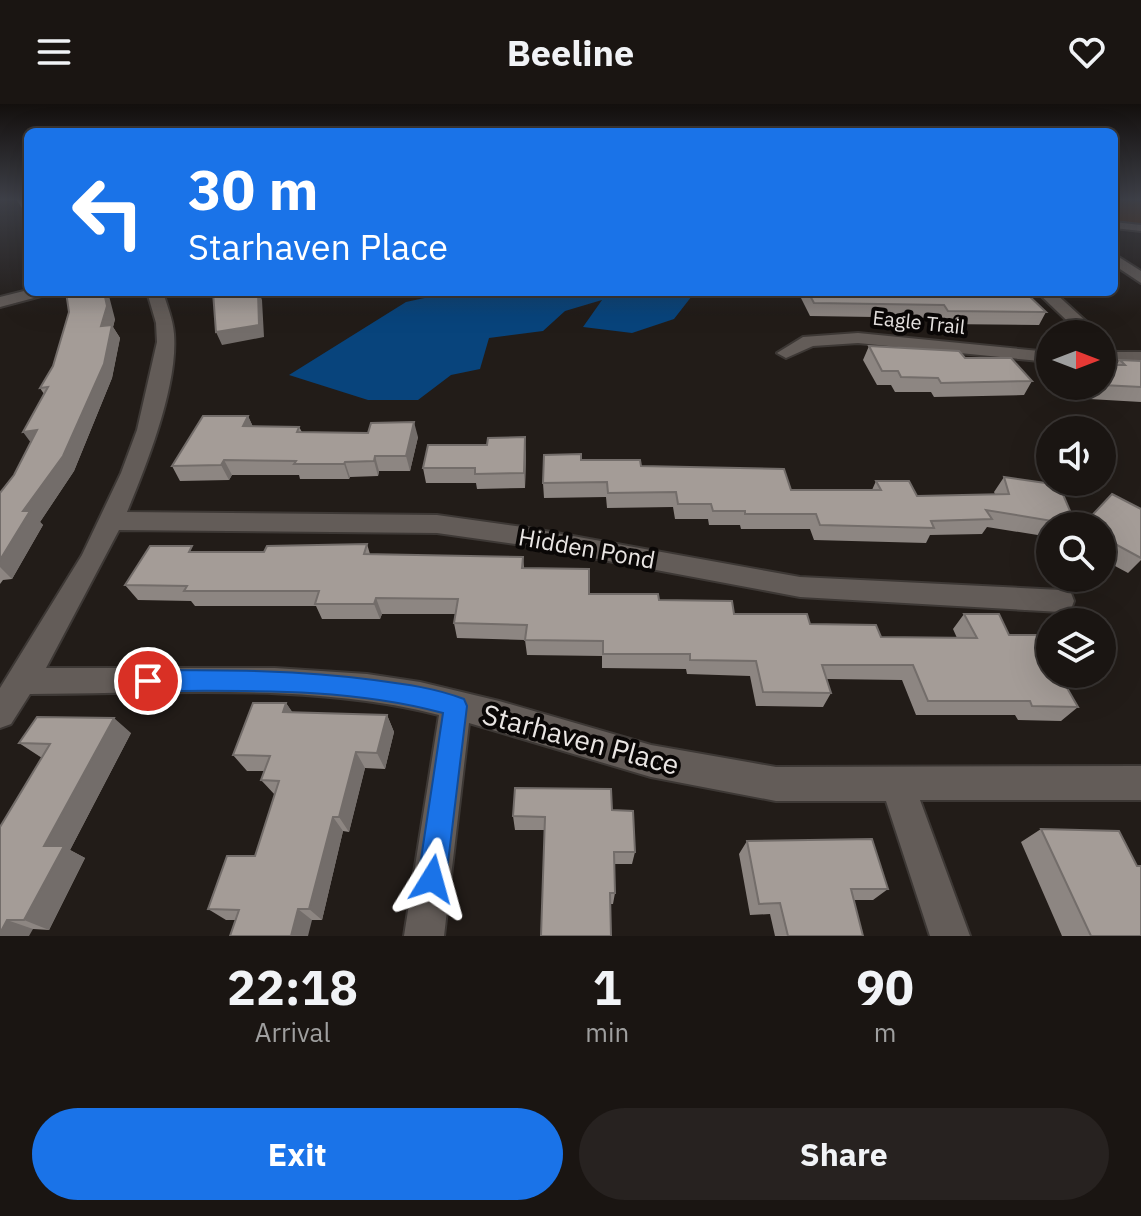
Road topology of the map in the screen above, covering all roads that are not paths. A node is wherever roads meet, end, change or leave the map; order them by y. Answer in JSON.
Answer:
{"nodes":[{"id":1,"x":1118,"y":261,"type":"edge"},
{"id":2,"x":1141,"y":278,"type":"edge"},
{"id":3,"x":25,"y":296,"type":"edge"},
{"id":4,"x":156,"y":296,"type":"edge"},
{"id":5,"x":1049,"y":296,"type":"edge"},
{"id":6,"x":0,"y":302,"type":"edge"},
{"id":7,"x":1076,"y":320,"type":"edge"},
{"id":8,"x":786,"y":353,"type":"dead end"},
{"id":9,"x":1036,"y":356,"type":"edge"},
{"id":10,"x":1116,"y":357,"type":"edge"},
{"id":11,"x":1141,"y":357,"type":"edge"},
{"id":12,"x":111,"y":521,"type":"junction"},
{"id":13,"x":1061,"y":601,"type":"dead end"},
{"id":14,"x":21,"y":681,"type":"junction"},
{"id":15,"x":456,"y":706,"type":"junction"},
{"id":16,"x":0,"y":714,"type":"edge"},
{"id":17,"x":1141,"y":783,"type":"edge"},
{"id":18,"x":897,"y":784,"type":"junction"},
{"id":19,"x":424,"y":936,"type":"edge"},
{"id":20,"x":950,"y":936,"type":"edge"}],
"edges":[{"from":1,"to":2,"type":"street"},
{"from":3,"to":6,"type":"street"},
{"from":4,"to":12,"type":"street"},
{"from":5,"to":7,"type":"street"},
{"from":8,"to":9,"type":"street","name":"Eagle Trail"},
{"from":10,"to":11,"type":"street"},
{"from":12,"to":13,"type":"street","name":"Hidden Pond"},
{"from":12,"to":14,"type":"street"},
{"from":14,"to":15,"type":"street","name":"Starhaven Place"},
{"from":14,"to":16,"type":"street"},
{"from":15,"to":18,"type":"street","name":"Starhaven Place"},
{"from":15,"to":19,"type":"street"},
{"from":17,"to":18,"type":"street","name":"Starhaven Place"},
{"from":18,"to":20,"type":"street"}]}
